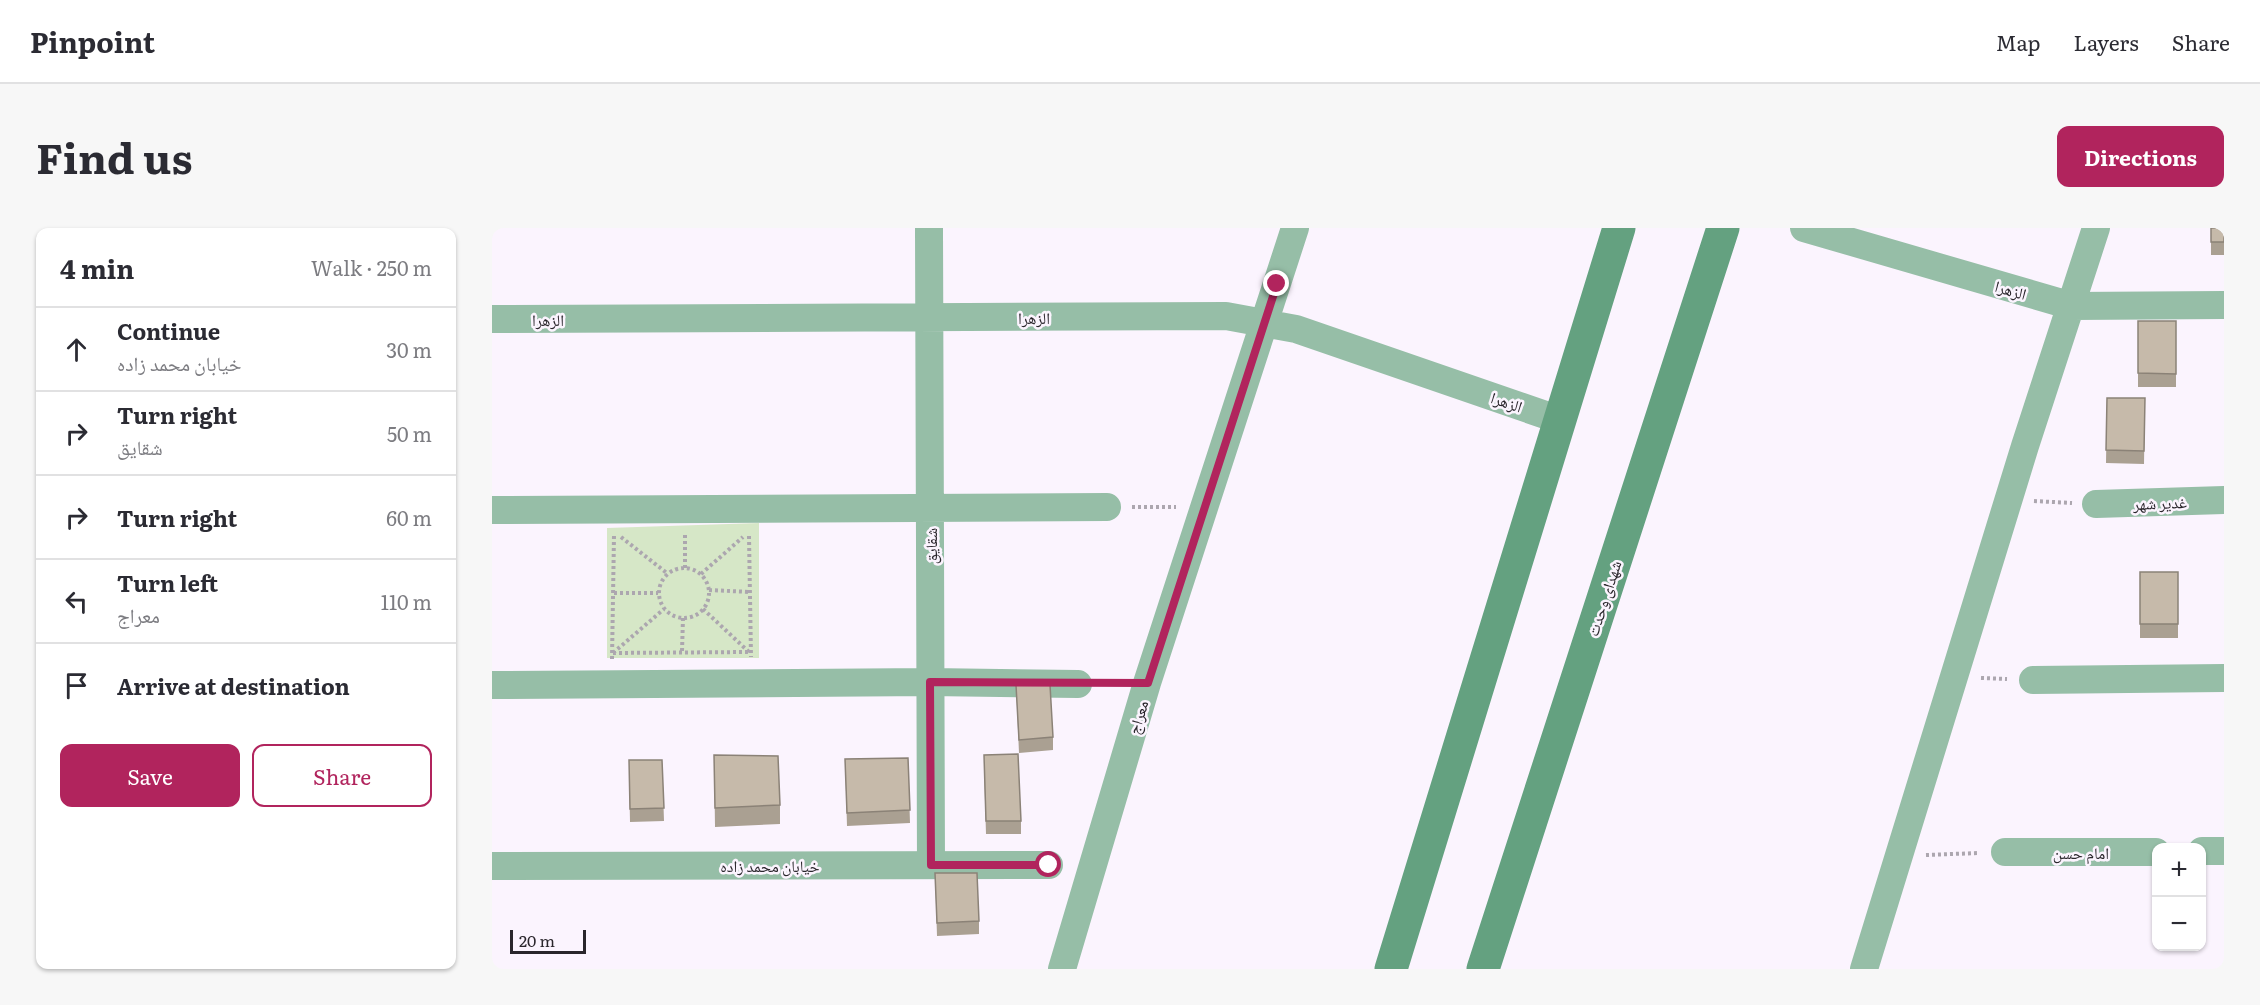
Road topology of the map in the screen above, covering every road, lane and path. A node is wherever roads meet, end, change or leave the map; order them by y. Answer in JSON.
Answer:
{"nodes":[{"id":1,"x":929,"y":228,"type":"edge"},
{"id":2,"x":1295,"y":228,"type":"edge"},
{"id":3,"x":1619,"y":228,"type":"edge"},
{"id":4,"x":1723,"y":228,"type":"edge"},
{"id":5,"x":1804,"y":228,"type":"edge"},
{"id":6,"x":2096,"y":228,"type":"edge"},
{"id":7,"x":2224,"y":305,"type":"edge"},
{"id":8,"x":2072,"y":306,"type":"junction"},
{"id":9,"x":929,"y":318,"type":"junction"},
{"id":10,"x":492,"y":319,"type":"edge"},
{"id":11,"x":1264,"y":323,"type":"junction"},
{"id":12,"x":1560,"y":420,"type":"junction"},
{"id":13,"x":2008,"y":500,"type":"junction"},
{"id":14,"x":2224,"y":500,"type":"edge"},
{"id":15,"x":2096,"y":504,"type":"joint"},
{"id":16,"x":929,"y":507,"type":"junction"},
{"id":17,"x":1107,"y":507,"type":"joint"},
{"id":18,"x":1203,"y":508,"type":"junction"},
{"id":19,"x":492,"y":510,"type":"edge"},
{"id":20,"x":686,"y":530,"type":"dead end"},
{"id":21,"x":685,"y":568,"type":"junction"},
{"id":22,"x":668,"y":574,"type":"junction"},
{"id":23,"x":701,"y":574,"type":"junction"},
{"id":24,"x":709,"y":590,"type":"junction"},
{"id":25,"x":750,"y":592,"type":"junction"},
{"id":26,"x":614,"y":593,"type":"junction"},
{"id":27,"x":658,"y":593,"type":"junction"},
{"id":28,"x":664,"y":609,"type":"junction"},
{"id":29,"x":704,"y":609,"type":"junction"},
{"id":30,"x":683,"y":618,"type":"junction"},
{"id":31,"x":682,"y":651,"type":"junction"},
{"id":32,"x":749,"y":652,"type":"junction"},
{"id":33,"x":613,"y":653,"type":"junction"},
{"id":34,"x":1953,"y":677,"type":"junction"},
{"id":35,"x":2224,"y":678,"type":"edge"},
{"id":36,"x":2033,"y":680,"type":"joint"},
{"id":37,"x":930,"y":682,"type":"junction"},
{"id":38,"x":760,"y":683,"type":"junction"},
{"id":39,"x":1148,"y":683,"type":"junction"},
{"id":40,"x":606,"y":684,"type":"junction"},
{"id":41,"x":1078,"y":684,"type":"joint"},
{"id":42,"x":492,"y":685,"type":"edge"},
{"id":43,"x":2206,"y":851,"type":"edge"},
{"id":44,"x":2224,"y":851,"type":"edge"},
{"id":45,"x":2005,"y":852,"type":"joint"},
{"id":46,"x":2152,"y":852,"type":"edge"},
{"id":47,"x":1899,"y":855,"type":"junction"},
{"id":48,"x":931,"y":865,"type":"junction"},
{"id":49,"x":1049,"y":865,"type":"dead end"},
{"id":50,"x":492,"y":866,"type":"edge"},
{"id":51,"x":1062,"y":969,"type":"edge"},
{"id":52,"x":1391,"y":969,"type":"edge"},
{"id":53,"x":1483,"y":969,"type":"edge"},
{"id":54,"x":1864,"y":969,"type":"edge"}],
"edges":[{"from":1,"to":9,"type":"street","name":"شقایق"},
{"from":2,"to":11,"type":"street","name":"معراج"},
{"from":3,"to":12,"type":"street"},
{"from":4,"to":53,"type":"street","name":"شهدای وحدت"},
{"from":5,"to":8,"type":"street","name":"الزهرا"},
{"from":6,"to":8,"type":"street"},
{"from":7,"to":8,"type":"street","name":"الزهرا"},
{"from":8,"to":13,"type":"street"},
{"from":9,"to":10,"type":"street","name":"الزهرا"},
{"from":9,"to":11,"type":"street","name":"الزهرا"},
{"from":9,"to":16,"type":"street","name":"شقایق"},
{"from":11,"to":12,"type":"street","name":"الزهرا"},
{"from":11,"to":18,"type":"street","name":"معراج"},
{"from":12,"to":52,"type":"street"},
{"from":13,"to":15,"type":"path"},
{"from":13,"to":34,"type":"street"},
{"from":14,"to":15,"type":"street","name":"غدیر شهر"},
{"from":16,"to":17,"type":"street"},
{"from":16,"to":19,"type":"street"},
{"from":16,"to":37,"type":"street","name":"شقایق"},
{"from":17,"to":18,"type":"path"},
{"from":18,"to":39,"type":"street","name":"معراج"},
{"from":20,"to":21,"type":"path"},
{"from":21,"to":22,"type":"path"},
{"from":21,"to":23,"type":"path"},
{"from":22,"to":26,"type":"path"},
{"from":22,"to":27,"type":"path"},
{"from":23,"to":24,"type":"path"},
{"from":23,"to":25,"type":"path"},
{"from":24,"to":25,"type":"path"},
{"from":24,"to":29,"type":"path"},
{"from":25,"to":32,"type":"path"},
{"from":26,"to":27,"type":"path"},
{"from":26,"to":33,"type":"path"},
{"from":27,"to":28,"type":"path"},
{"from":28,"to":30,"type":"path"},
{"from":28,"to":33,"type":"path"},
{"from":29,"to":30,"type":"path"},
{"from":29,"to":32,"type":"path"},
{"from":30,"to":31,"type":"path"},
{"from":31,"to":32,"type":"path"},
{"from":31,"to":33,"type":"path"},
{"from":32,"to":38,"type":"path"},
{"from":33,"to":40,"type":"path"},
{"from":34,"to":36,"type":"path"},
{"from":34,"to":47,"type":"street"},
{"from":35,"to":36,"type":"street"},
{"from":37,"to":38,"type":"street"},
{"from":37,"to":41,"type":"street"},
{"from":37,"to":48,"type":"street","name":"شقایق"},
{"from":38,"to":40,"type":"street"},
{"from":39,"to":41,"type":"path"},
{"from":39,"to":51,"type":"street","name":"معراج"},
{"from":40,"to":42,"type":"street"},
{"from":43,"to":44,"type":"street"},
{"from":45,"to":46,"type":"street","name":"امام حسن"},
{"from":45,"to":47,"type":"path"},
{"from":47,"to":54,"type":"street"},
{"from":48,"to":49,"type":"street","name":"خیابان محمد زاده"},
{"from":48,"to":50,"type":"street","name":"خیابان محمد زاده"}]}
